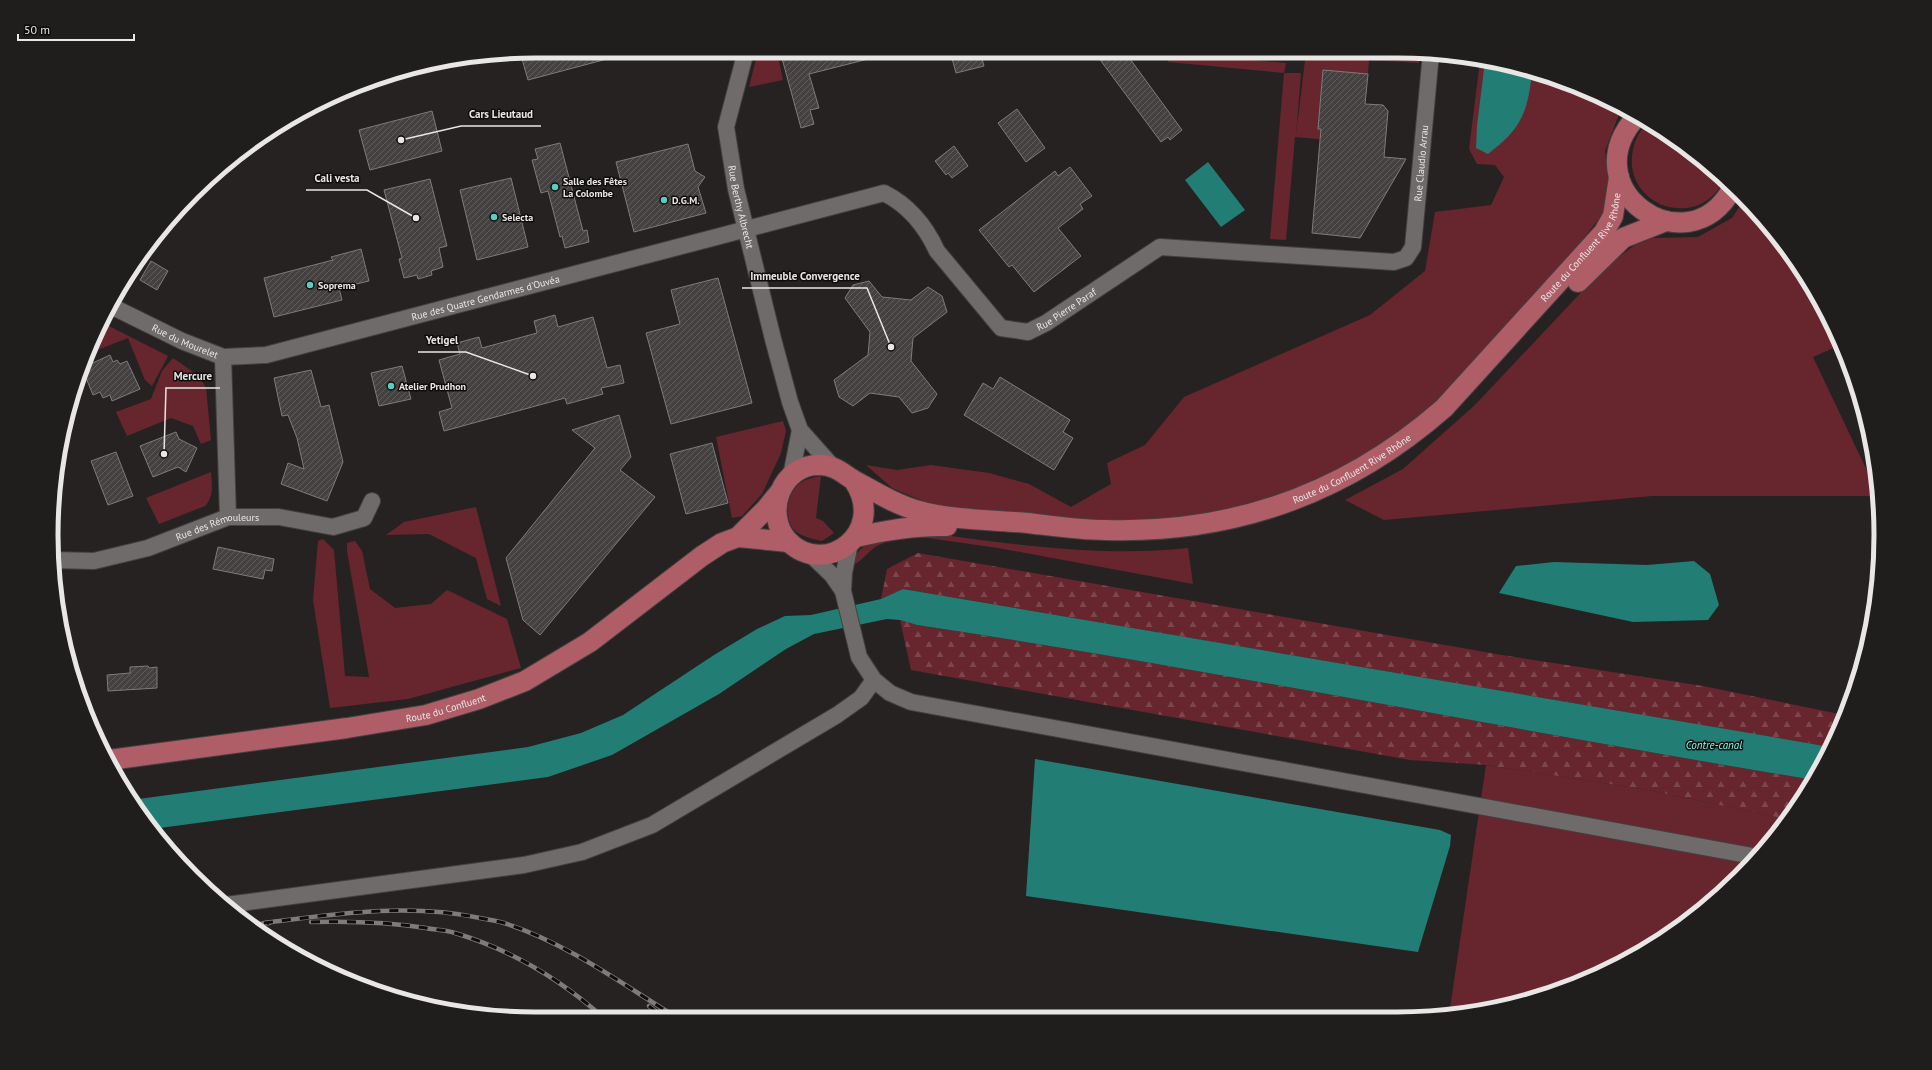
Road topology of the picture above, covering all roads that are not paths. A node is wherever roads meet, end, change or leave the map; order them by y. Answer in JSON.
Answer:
{"nodes":[{"id":1,"x":744,"y":58,"type":"edge"},
{"id":2,"x":1430,"y":59,"type":"edge"},
{"id":3,"x":1633,"y":121,"type":"edge"},
{"id":4,"x":1619,"y":177,"type":"junction"},
{"id":5,"x":1729,"y":193,"type":"edge"},
{"id":6,"x":1666,"y":221,"type":"junction"},
{"id":7,"x":746,"y":229,"type":"junction"},
{"id":8,"x":1394,"y":262,"type":"joint"},
{"id":9,"x":115,"y":308,"type":"edge"},
{"id":10,"x":223,"y":356,"type":"junction"},
{"id":11,"x":800,"y":430,"type":"junction"},
{"id":12,"x":833,"y":467,"type":"junction"},
{"id":13,"x":791,"y":476,"type":"junction"},
{"id":14,"x":854,"y":481,"type":"junction"},
{"id":15,"x":779,"y":493,"type":"junction"},
{"id":16,"x":372,"y":501,"type":"dead end"},
{"id":17,"x":228,"y":518,"type":"junction"},
{"id":18,"x":738,"y":537,"type":"junction"},
{"id":19,"x":853,"y":540,"type":"junction"},
{"id":20,"x":789,"y":542,"type":"junction"},
{"id":21,"x":809,"y":553,"type":"junction"},
{"id":22,"x":59,"y":560,"type":"edge"},
{"id":23,"x":843,"y":596,"type":"junction"},
{"id":24,"x":874,"y":680,"type":"junction"},
{"id":25,"x":114,"y":759,"type":"edge"},
{"id":26,"x":1751,"y":855,"type":"edge"},
{"id":27,"x":233,"y":904,"type":"edge"}],
"edges":[{"from":1,"to":7,"type":"street","name":"Rue Berthy Albrecht"},
{"from":2,"to":8,"type":"street","name":"Rue Claudio Arrau"},
{"from":3,"to":4,"type":"main road"},
{"from":4,"to":6,"type":"main road"},
{"from":4,"to":14,"type":"main road","name":"Route du Confluent Rive Rhône"},
{"from":5,"to":6,"type":"main road"},
{"from":6,"to":19,"type":"main road","name":"Route du Confluent Rive Rhône"},
{"from":7,"to":8,"type":"street","name":"Rue Pierre Paraf"},
{"from":7,"to":10,"type":"street","name":"Rue des Quatre Gendarmes d'Ouvéa"},
{"from":7,"to":11,"type":"street","name":"Rue Berthy Albrecht"},
{"from":9,"to":10,"type":"street","name":"Rue du Mourelet"},
{"from":10,"to":17,"type":"street","name":"Rue du Mourelet"},
{"from":11,"to":12,"type":"street","name":"Rue Berthy Albrecht"},
{"from":11,"to":13,"type":"street"},
{"from":12,"to":13,"type":"main road"},
{"from":12,"to":14,"type":"main road"},
{"from":13,"to":15,"type":"main road"},
{"from":14,"to":19,"type":"main road"},
{"from":15,"to":18,"type":"main road","name":"Route du Confluent"},
{"from":15,"to":20,"type":"main road"},
{"from":16,"to":17,"type":"street","name":"Rue des Rémouleurs"},
{"from":17,"to":22,"type":"street","name":"Rue des Rémouleurs"},
{"from":18,"to":20,"type":"main road","name":"Route du Confluent"},
{"from":18,"to":25,"type":"main road","name":"Route du Confluent"},
{"from":19,"to":21,"type":"main road"},
{"from":19,"to":23,"type":"street"},
{"from":20,"to":21,"type":"main road"},
{"from":21,"to":23,"type":"street"},
{"from":23,"to":24,"type":"street"},
{"from":24,"to":26,"type":"street"},
{"from":24,"to":27,"type":"street"}]}
